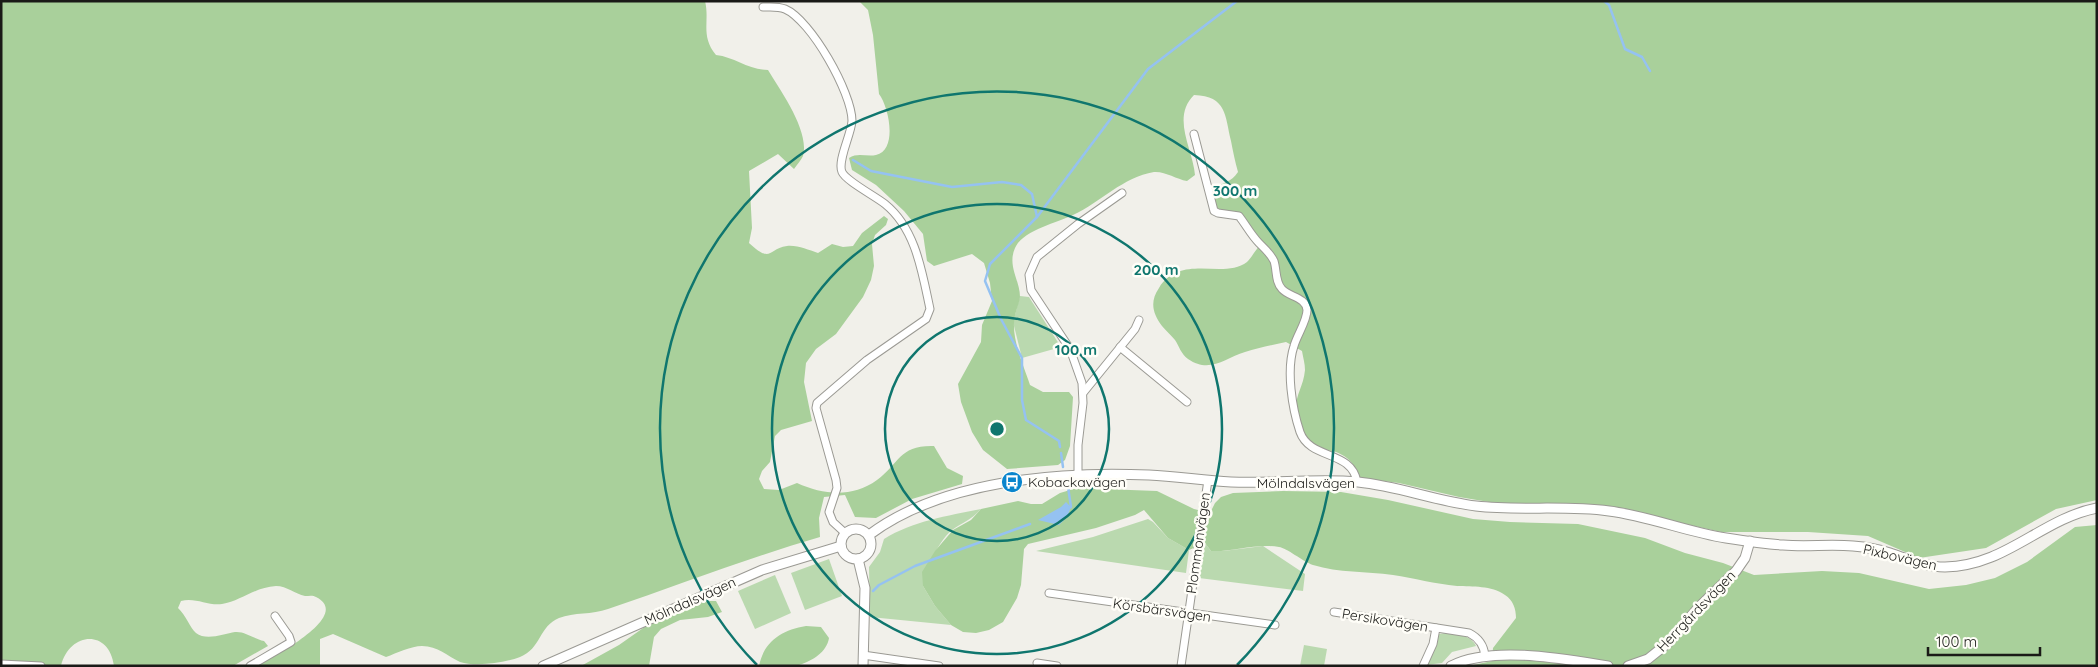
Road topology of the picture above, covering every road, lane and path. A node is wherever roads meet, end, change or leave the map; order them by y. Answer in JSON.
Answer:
{"nodes":[{"id":1,"x":763,"y":7,"type":"dead end"},
{"id":2,"x":1194,"y":134,"type":"dead end"},
{"id":3,"x":1122,"y":193,"type":"dead end"},
{"id":4,"x":1140,"y":320,"type":"dead end"},
{"id":5,"x":1120,"y":348,"type":"junction"},
{"id":6,"x":1083,"y":393,"type":"junction"},
{"id":7,"x":1188,"y":402,"type":"dead end"},
{"id":8,"x":1078,"y":474,"type":"junction"},
{"id":9,"x":1208,"y":480,"type":"junction"},
{"id":10,"x":1357,"y":482,"type":"junction"},
{"id":11,"x":2097,"y":508,"type":"edge"},
{"id":12,"x":845,"y":533,"type":"junction"},
{"id":13,"x":869,"y":535,"type":"junction"},
{"id":14,"x":1750,"y":541,"type":"junction"},
{"id":15,"x":841,"y":546,"type":"junction"},
{"id":16,"x":858,"y":559,"type":"junction"},
{"id":17,"x":1049,"y":593,"type":"dead end"},
{"id":18,"x":1334,"y":612,"type":"dead end"},
{"id":19,"x":1188,"y":614,"type":"junction"},
{"id":20,"x":275,"y":616,"type":"dead end"},
{"id":21,"x":1275,"y":625,"type":"dead end"},
{"id":22,"x":1436,"y":628,"type":"junction"},
{"id":23,"x":863,"y":655,"type":"junction"},
{"id":24,"x":1485,"y":656,"type":"junction"},
{"id":25,"x":1038,"y":663,"type":"dead end"},
{"id":26,"x":1,"y":664,"type":"edge"},
{"id":27,"x":41,"y":666,"type":"edge"},
{"id":28,"x":250,"y":666,"type":"edge"},
{"id":29,"x":543,"y":666,"type":"edge"},
{"id":30,"x":863,"y":666,"type":"edge"},
{"id":31,"x":938,"y":666,"type":"edge"},
{"id":32,"x":1057,"y":666,"type":"edge"},
{"id":33,"x":1181,"y":666,"type":"edge"},
{"id":34,"x":1423,"y":666,"type":"edge"},
{"id":35,"x":1451,"y":666,"type":"edge"},
{"id":36,"x":1608,"y":666,"type":"edge"},
{"id":37,"x":1628,"y":666,"type":"edge"}],
"edges":[{"from":1,"to":12,"type":"street"},
{"from":2,"to":10,"type":"street"},
{"from":3,"to":6,"type":"street"},
{"from":4,"to":5,"type":"street"},
{"from":5,"to":6,"type":"street"},
{"from":5,"to":7,"type":"street"},
{"from":6,"to":8,"type":"street"},
{"from":8,"to":9,"type":"street","name":"Mölndalsvägen"},
{"from":8,"to":13,"type":"street","name":"Mölndalsvägen"},
{"from":9,"to":10,"type":"street","name":"Mölndalsvägen"},
{"from":9,"to":19,"type":"street","name":"Plommonvägen"},
{"from":10,"to":14,"type":"street","name":"Mölndalsvägen"},
{"from":11,"to":14,"type":"street","name":"Pixbovägen"},
{"from":12,"to":13,"type":"street"},
{"from":12,"to":15,"type":"street"},
{"from":13,"to":16,"type":"street"},
{"from":14,"to":37,"type":"street","name":"Herrgårdsvägen"},
{"from":15,"to":16,"type":"street"},
{"from":15,"to":29,"type":"street","name":"Mölndalsvägen"},
{"from":16,"to":23,"type":"street"},
{"from":17,"to":19,"type":"street","name":"Körsbärsvägen"},
{"from":18,"to":22,"type":"street","name":"Persikovägen"},
{"from":19,"to":21,"type":"street","name":"Körsbärsvägen"},
{"from":19,"to":33,"type":"street","name":"Plommonvägen"},
{"from":20,"to":28,"type":"street"},
{"from":22,"to":24,"type":"street","name":"Persikovägen"},
{"from":22,"to":34,"type":"street","name":"Persikovägen"},
{"from":23,"to":30,"type":"street"},
{"from":23,"to":31,"type":"street"},
{"from":24,"to":35,"type":"street"},
{"from":24,"to":36,"type":"street"},
{"from":25,"to":32,"type":"street"},
{"from":26,"to":27,"type":"street"}]}
